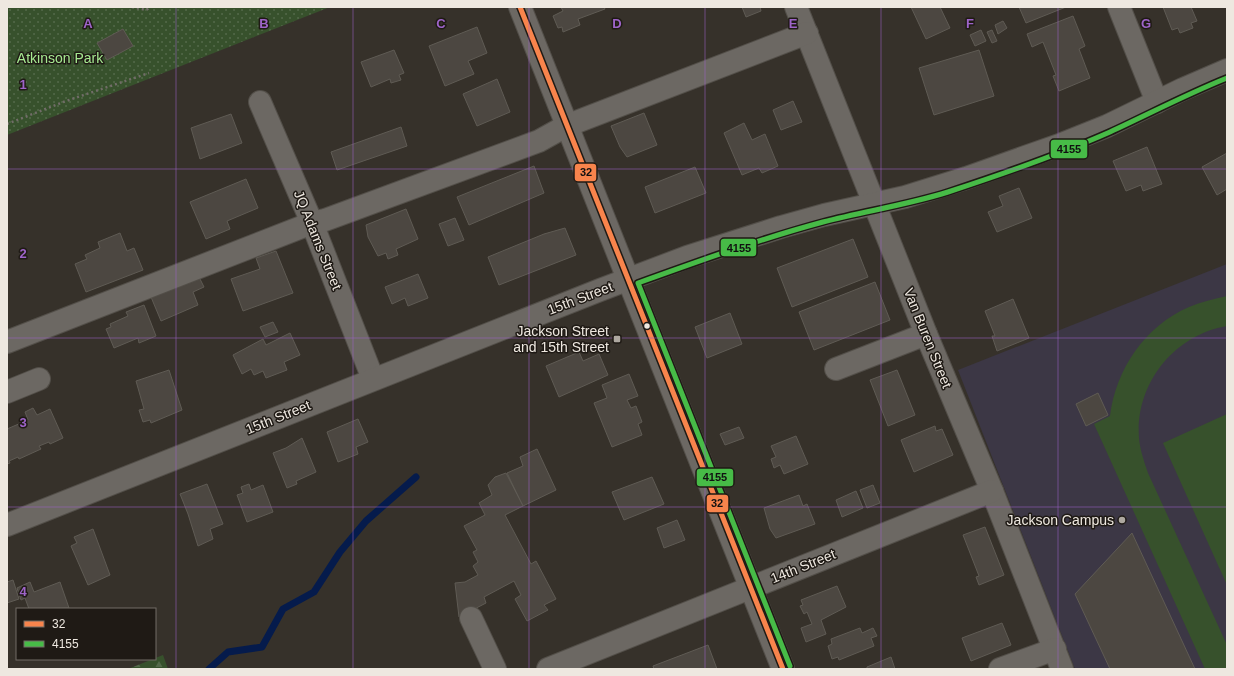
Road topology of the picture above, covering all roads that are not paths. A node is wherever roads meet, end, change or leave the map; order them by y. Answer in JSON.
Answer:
{"nodes":[{"id":1,"x":520,"y":7,"type":"edge"},
{"id":2,"x":796,"y":7,"type":"edge"},
{"id":3,"x":1119,"y":7,"type":"edge"},
{"id":4,"x":807,"y":33,"type":"junction"},
{"id":5,"x":1227,"y":70,"type":"edge"},
{"id":6,"x":260,"y":102,"type":"dead end"},
{"id":7,"x":1157,"y":102,"type":"junction"},
{"id":8,"x":566,"y":126,"type":"junction"},
{"id":9,"x":874,"y":204,"type":"junction"},
{"id":10,"x":312,"y":223,"type":"junction"},
{"id":11,"x":629,"y":279,"type":"junction"},
{"id":12,"x":926,"y":334,"type":"junction"},
{"id":13,"x":7,"y":342,"type":"edge"},
{"id":14,"x":836,"y":369,"type":"dead end"},
{"id":15,"x":39,"y":379,"type":"dead end"},
{"id":16,"x":373,"y":379,"type":"junction"},
{"id":17,"x":7,"y":392,"type":"edge"},
{"id":18,"x":992,"y":491,"type":"junction"},
{"id":19,"x":7,"y":524,"type":"edge"},
{"id":20,"x":751,"y":587,"type":"junction"},
{"id":21,"x":471,"y":618,"type":"dead end"},
{"id":22,"x":1054,"y":649,"type":"junction"},
{"id":23,"x":495,"y":669,"type":"edge"},
{"id":24,"x":548,"y":669,"type":"edge"},
{"id":25,"x":783,"y":669,"type":"edge"},
{"id":26,"x":1000,"y":669,"type":"edge"},
{"id":27,"x":1062,"y":669,"type":"edge"}],
"edges":[{"from":1,"to":8,"type":"street"},
{"from":2,"to":4,"type":"street","name":"Van Buren Street"},
{"from":3,"to":7,"type":"street"},
{"from":4,"to":8,"type":"street"},
{"from":4,"to":9,"type":"street","name":"Van Buren Street"},
{"from":5,"to":7,"type":"street","name":"15th Street"},
{"from":6,"to":10,"type":"street","name":"JQ Adams Street"},
{"from":7,"to":9,"type":"street","name":"15th Street"},
{"from":8,"to":10,"type":"street"},
{"from":8,"to":11,"type":"street"},
{"from":9,"to":11,"type":"street","name":"15th Street"},
{"from":9,"to":12,"type":"street","name":"Van Buren Street"},
{"from":10,"to":13,"type":"street"},
{"from":10,"to":16,"type":"street","name":"JQ Adams Street"},
{"from":11,"to":16,"type":"street","name":"15th Street"},
{"from":11,"to":20,"type":"street"},
{"from":12,"to":14,"type":"street"},
{"from":12,"to":18,"type":"street","name":"Van Buren Street"},
{"from":15,"to":17,"type":"street"},
{"from":16,"to":19,"type":"street","name":"15th Street"},
{"from":18,"to":20,"type":"street","name":"14th Street"},
{"from":18,"to":22,"type":"street","name":"Van Buren Street"},
{"from":20,"to":24,"type":"street","name":"14th Street"},
{"from":20,"to":25,"type":"street"},
{"from":21,"to":23,"type":"street"},
{"from":22,"to":26,"type":"street"},
{"from":22,"to":27,"type":"street","name":"Van Buren Street"}]}
